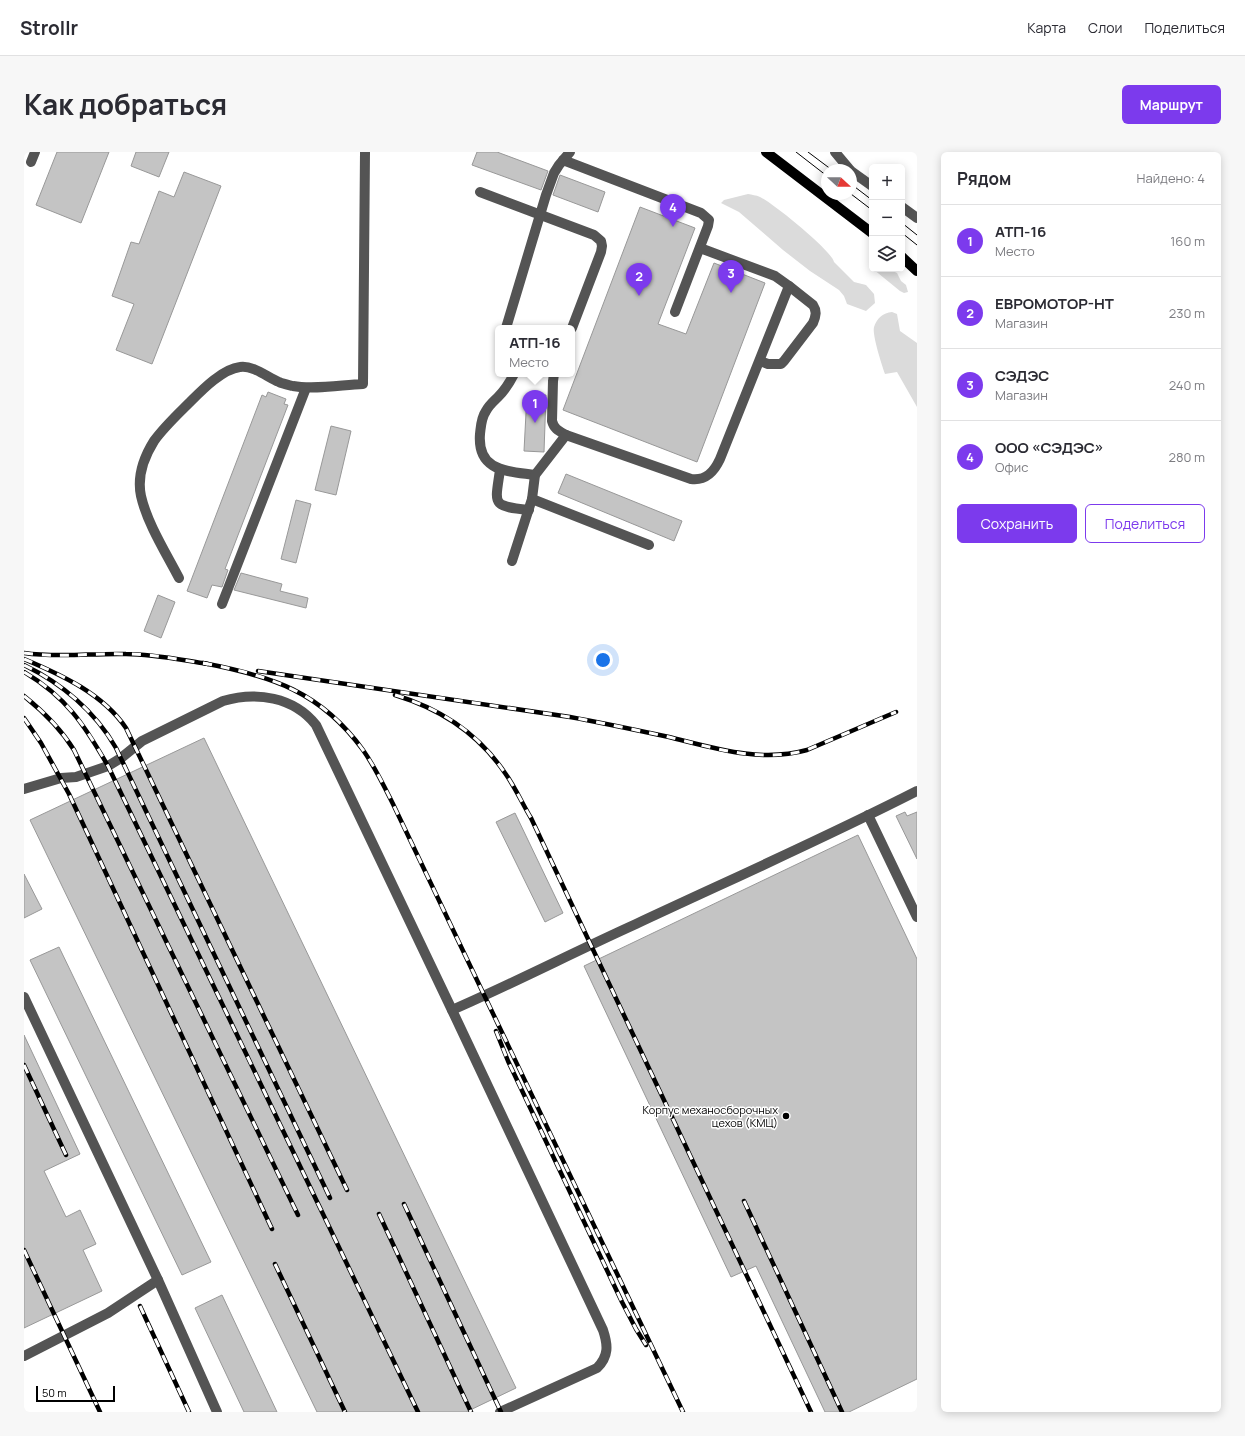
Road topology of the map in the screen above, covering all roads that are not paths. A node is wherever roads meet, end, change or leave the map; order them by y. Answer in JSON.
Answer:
{"nodes":[{"id":1,"x":35,"y":152,"type":"edge"},
{"id":2,"x":365,"y":152,"type":"edge"},
{"id":3,"x":570,"y":152,"type":"edge"},
{"id":4,"x":766,"y":152,"type":"edge"},
{"id":5,"x":835,"y":152,"type":"edge"},
{"id":6,"x":563,"y":160,"type":"junction"},
{"id":7,"x":31,"y":162,"type":"dead end"},
{"id":8,"x":845,"y":164,"type":"edge"},
{"id":9,"x":857,"y":175,"type":"edge"},
{"id":10,"x":869,"y":184,"type":"edge"},
{"id":11,"x":480,"y":192,"type":"dead end"},
{"id":12,"x":905,"y":209,"type":"edge"},
{"id":13,"x":540,"y":214,"type":"junction"},
{"id":14,"x":917,"y":218,"type":"edge"},
{"id":15,"x":869,"y":231,"type":"edge"},
{"id":16,"x":700,"y":248,"type":"junction"},
{"id":17,"x":905,"y":260,"type":"edge"},
{"id":18,"x":917,"y":271,"type":"edge"},
{"id":19,"x":788,"y":286,"type":"junction"},
{"id":20,"x":675,"y":312,"type":"dead end"},
{"id":21,"x":507,"y":325,"type":"edge"},
{"id":22,"x":573,"y":325,"type":"edge"},
{"id":23,"x":760,"y":361,"type":"junction"},
{"id":24,"x":512,"y":377,"type":"edge"},
{"id":25,"x":554,"y":377,"type":"edge"},
{"id":26,"x":306,"y":388,"type":"junction"},
{"id":27,"x":566,"y":435,"type":"junction"},
{"id":28,"x":500,"y":470,"type":"junction"},
{"id":29,"x":535,"y":475,"type":"junction"},
{"id":30,"x":532,"y":499,"type":"junction"},
{"id":31,"x":528,"y":510,"type":"junction"},
{"id":32,"x":649,"y":545,"type":"dead end"},
{"id":33,"x":512,"y":562,"type":"dead end"},
{"id":34,"x":179,"y":578,"type":"dead end"},
{"id":35,"x":222,"y":604,"type":"dead end"},
{"id":36,"x":24,"y":789,"type":"edge"},
{"id":37,"x":917,"y":791,"type":"edge"},
{"id":38,"x":868,"y":815,"type":"junction"},
{"id":39,"x":917,"y":917,"type":"edge"},
{"id":40,"x":24,"y":997,"type":"edge"},
{"id":41,"x":452,"y":1010,"type":"junction"},
{"id":42,"x":158,"y":1280,"type":"junction"},
{"id":43,"x":24,"y":1356,"type":"edge"},
{"id":44,"x":217,"y":1412,"type":"edge"},
{"id":45,"x":500,"y":1412,"type":"edge"}],
"edges":[{"from":1,"to":7,"type":"lane"},
{"from":2,"to":26,"type":"lane"},
{"from":3,"to":6,"type":"lane"},
{"from":4,"to":15,"type":"main road"},
{"from":5,"to":8,"type":"lane"},
{"from":6,"to":13,"type":"lane"},
{"from":6,"to":16,"type":"lane"},
{"from":9,"to":10,"type":"lane"},
{"from":11,"to":13,"type":"lane"},
{"from":12,"to":14,"type":"lane"},
{"from":13,"to":21,"type":"lane"},
{"from":13,"to":22,"type":"lane"},
{"from":16,"to":19,"type":"lane"},
{"from":16,"to":20,"type":"lane"},
{"from":17,"to":18,"type":"main road"},
{"from":19,"to":23,"type":"lane"},
{"from":19,"to":23,"type":"lane"},
{"from":23,"to":27,"type":"lane"},
{"from":24,"to":28,"type":"lane"},
{"from":25,"to":27,"type":"lane"},
{"from":26,"to":34,"type":"lane"},
{"from":26,"to":35,"type":"lane"},
{"from":27,"to":29,"type":"lane"},
{"from":28,"to":29,"type":"lane"},
{"from":28,"to":31,"type":"lane"},
{"from":29,"to":30,"type":"lane"},
{"from":30,"to":31,"type":"lane"},
{"from":30,"to":32,"type":"lane"},
{"from":31,"to":33,"type":"lane"},
{"from":36,"to":41,"type":"lane"},
{"from":37,"to":38,"type":"lane"},
{"from":38,"to":39,"type":"lane"},
{"from":38,"to":41,"type":"lane"},
{"from":40,"to":42,"type":"lane"},
{"from":41,"to":45,"type":"lane"},
{"from":42,"to":43,"type":"lane"},
{"from":42,"to":44,"type":"lane"}]}
